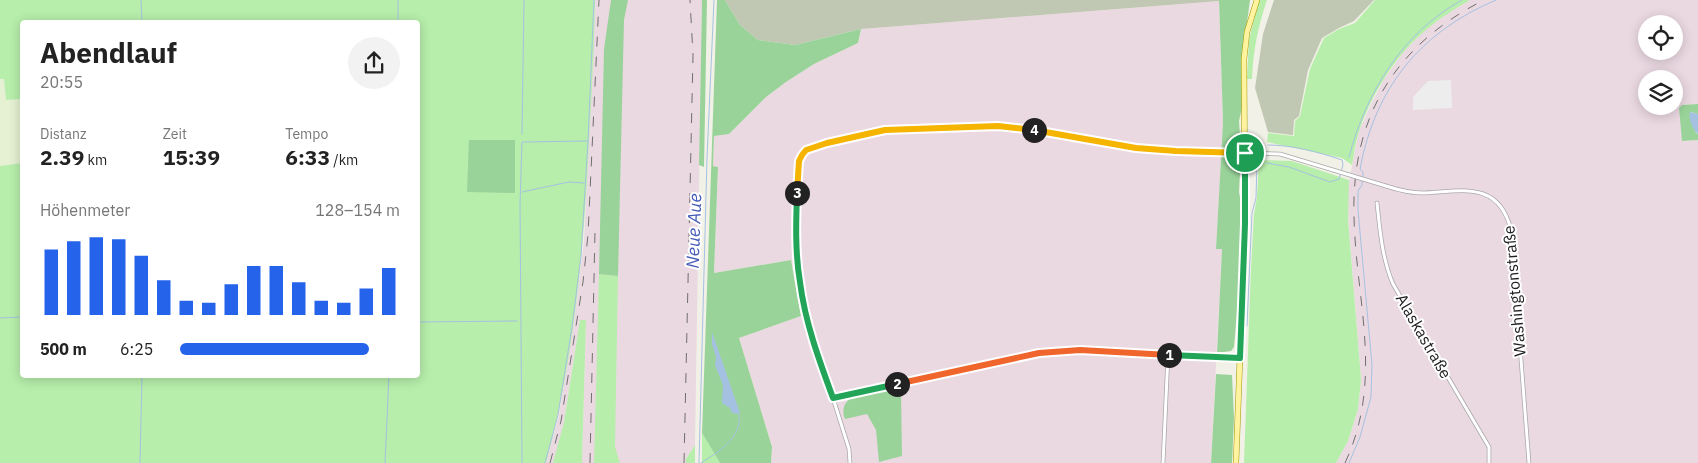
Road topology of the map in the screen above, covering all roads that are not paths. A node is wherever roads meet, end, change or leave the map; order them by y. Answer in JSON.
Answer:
{"nodes":[{"id":1,"x":1257,"y":0,"type":"edge"},
{"id":2,"x":1245,"y":153,"type":"junction"},
{"id":3,"x":1377,"y":203,"type":"dead end"},
{"id":4,"x":1168,"y":355,"type":"junction"},
{"id":5,"x":1240,"y":358,"type":"junction"},
{"id":6,"x":833,"y":398,"type":"junction"},
{"id":7,"x":850,"y":463,"type":"edge"},
{"id":8,"x":1163,"y":463,"type":"edge"},
{"id":9,"x":1236,"y":463,"type":"edge"},
{"id":10,"x":1489,"y":463,"type":"edge"},
{"id":11,"x":1529,"y":463,"type":"edge"}],
"edges":[{"from":1,"to":2,"type":"main road"},
{"from":2,"to":5,"type":"main road"},
{"from":2,"to":6,"type":"street","name":"Washingtonstraße"},
{"from":2,"to":11,"type":"street","name":"Washingtonstraße","bridge":true},
{"from":3,"to":10,"type":"street","name":"Alaskastraße"},
{"from":4,"to":5,"type":"street"},
{"from":4,"to":6,"type":"street"},
{"from":4,"to":8,"type":"street"},
{"from":5,"to":9,"type":"main road"},
{"from":6,"to":7,"type":"street"}]}
